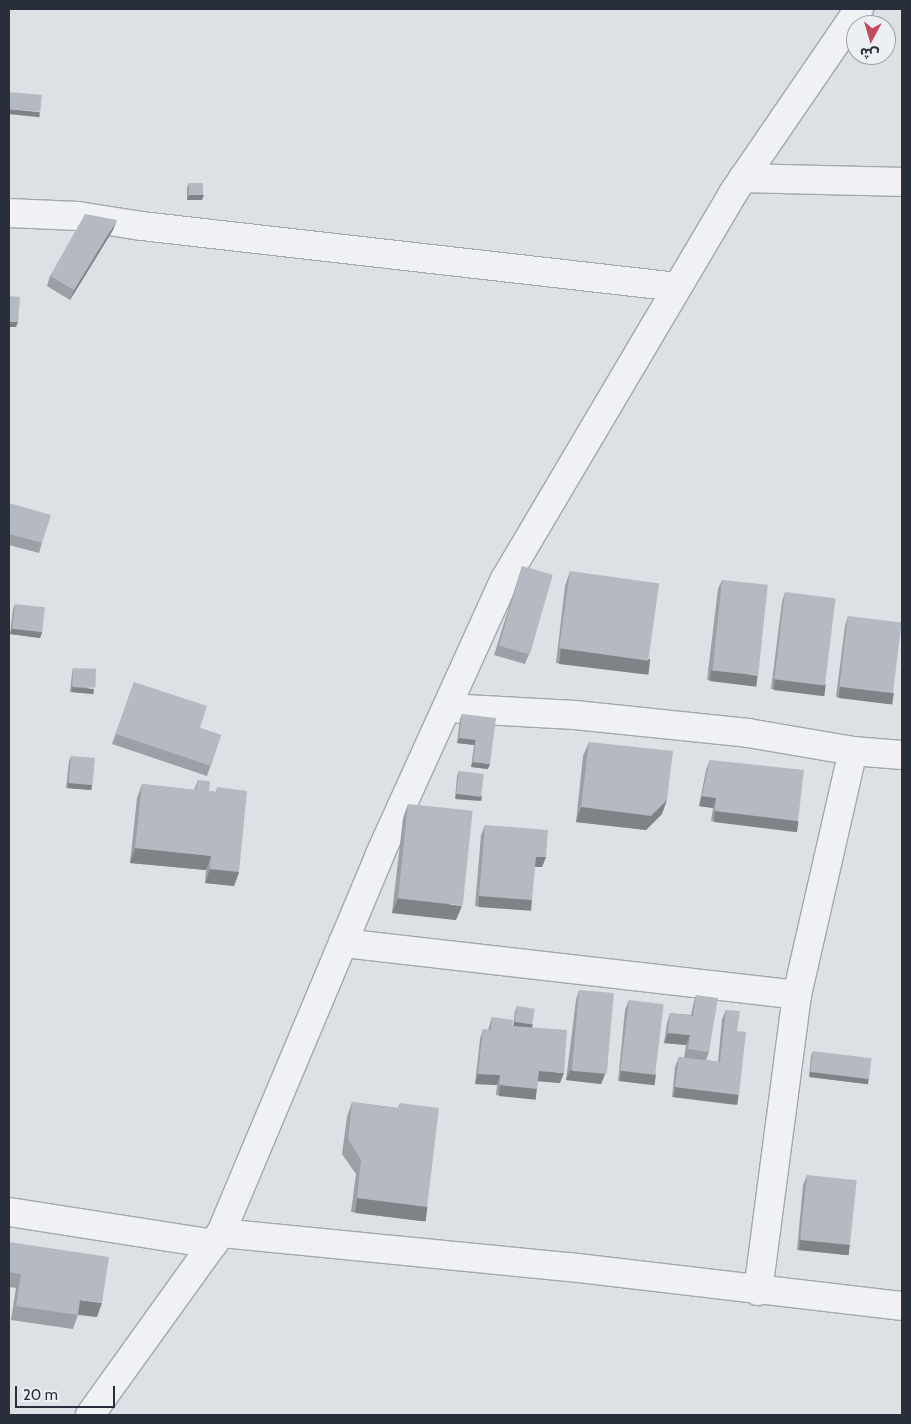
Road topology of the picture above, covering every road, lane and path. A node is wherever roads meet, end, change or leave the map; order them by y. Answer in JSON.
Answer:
{"nodes":[{"id":1,"x":859,"y":9,"type":"edge"},
{"id":2,"x":743,"y":178,"type":"junction"},
{"id":3,"x":902,"y":182,"type":"edge"},
{"id":4,"x":9,"y":213,"type":"edge"},
{"id":5,"x":677,"y":287,"type":"junction"},
{"id":6,"x":447,"y":708,"type":"junction"},
{"id":7,"x":853,"y":752,"type":"junction"},
{"id":8,"x":902,"y":755,"type":"edge"},
{"id":9,"x":343,"y":943,"type":"junction"},
{"id":10,"x":797,"y":995,"type":"junction"},
{"id":11,"x":9,"y":1212,"type":"edge"},
{"id":12,"x":218,"y":1239,"type":"junction"},
{"id":13,"x":758,"y":1291,"type":"junction"},
{"id":14,"x":902,"y":1306,"type":"edge"},
{"id":15,"x":90,"y":1415,"type":"edge"}],
"edges":[{"from":1,"to":2,"type":"street"},
{"from":2,"to":3,"type":"street"},
{"from":2,"to":5,"type":"street"},
{"from":4,"to":5,"type":"street"},
{"from":5,"to":6,"type":"street"},
{"from":6,"to":7,"type":"street"},
{"from":6,"to":9,"type":"street"},
{"from":7,"to":8,"type":"street"},
{"from":7,"to":10,"type":"street"},
{"from":9,"to":10,"type":"street"},
{"from":9,"to":12,"type":"street"},
{"from":10,"to":13,"type":"street"},
{"from":11,"to":12,"type":"street"},
{"from":12,"to":13,"type":"street"},
{"from":12,"to":15,"type":"street"},
{"from":13,"to":14,"type":"street"}]}
